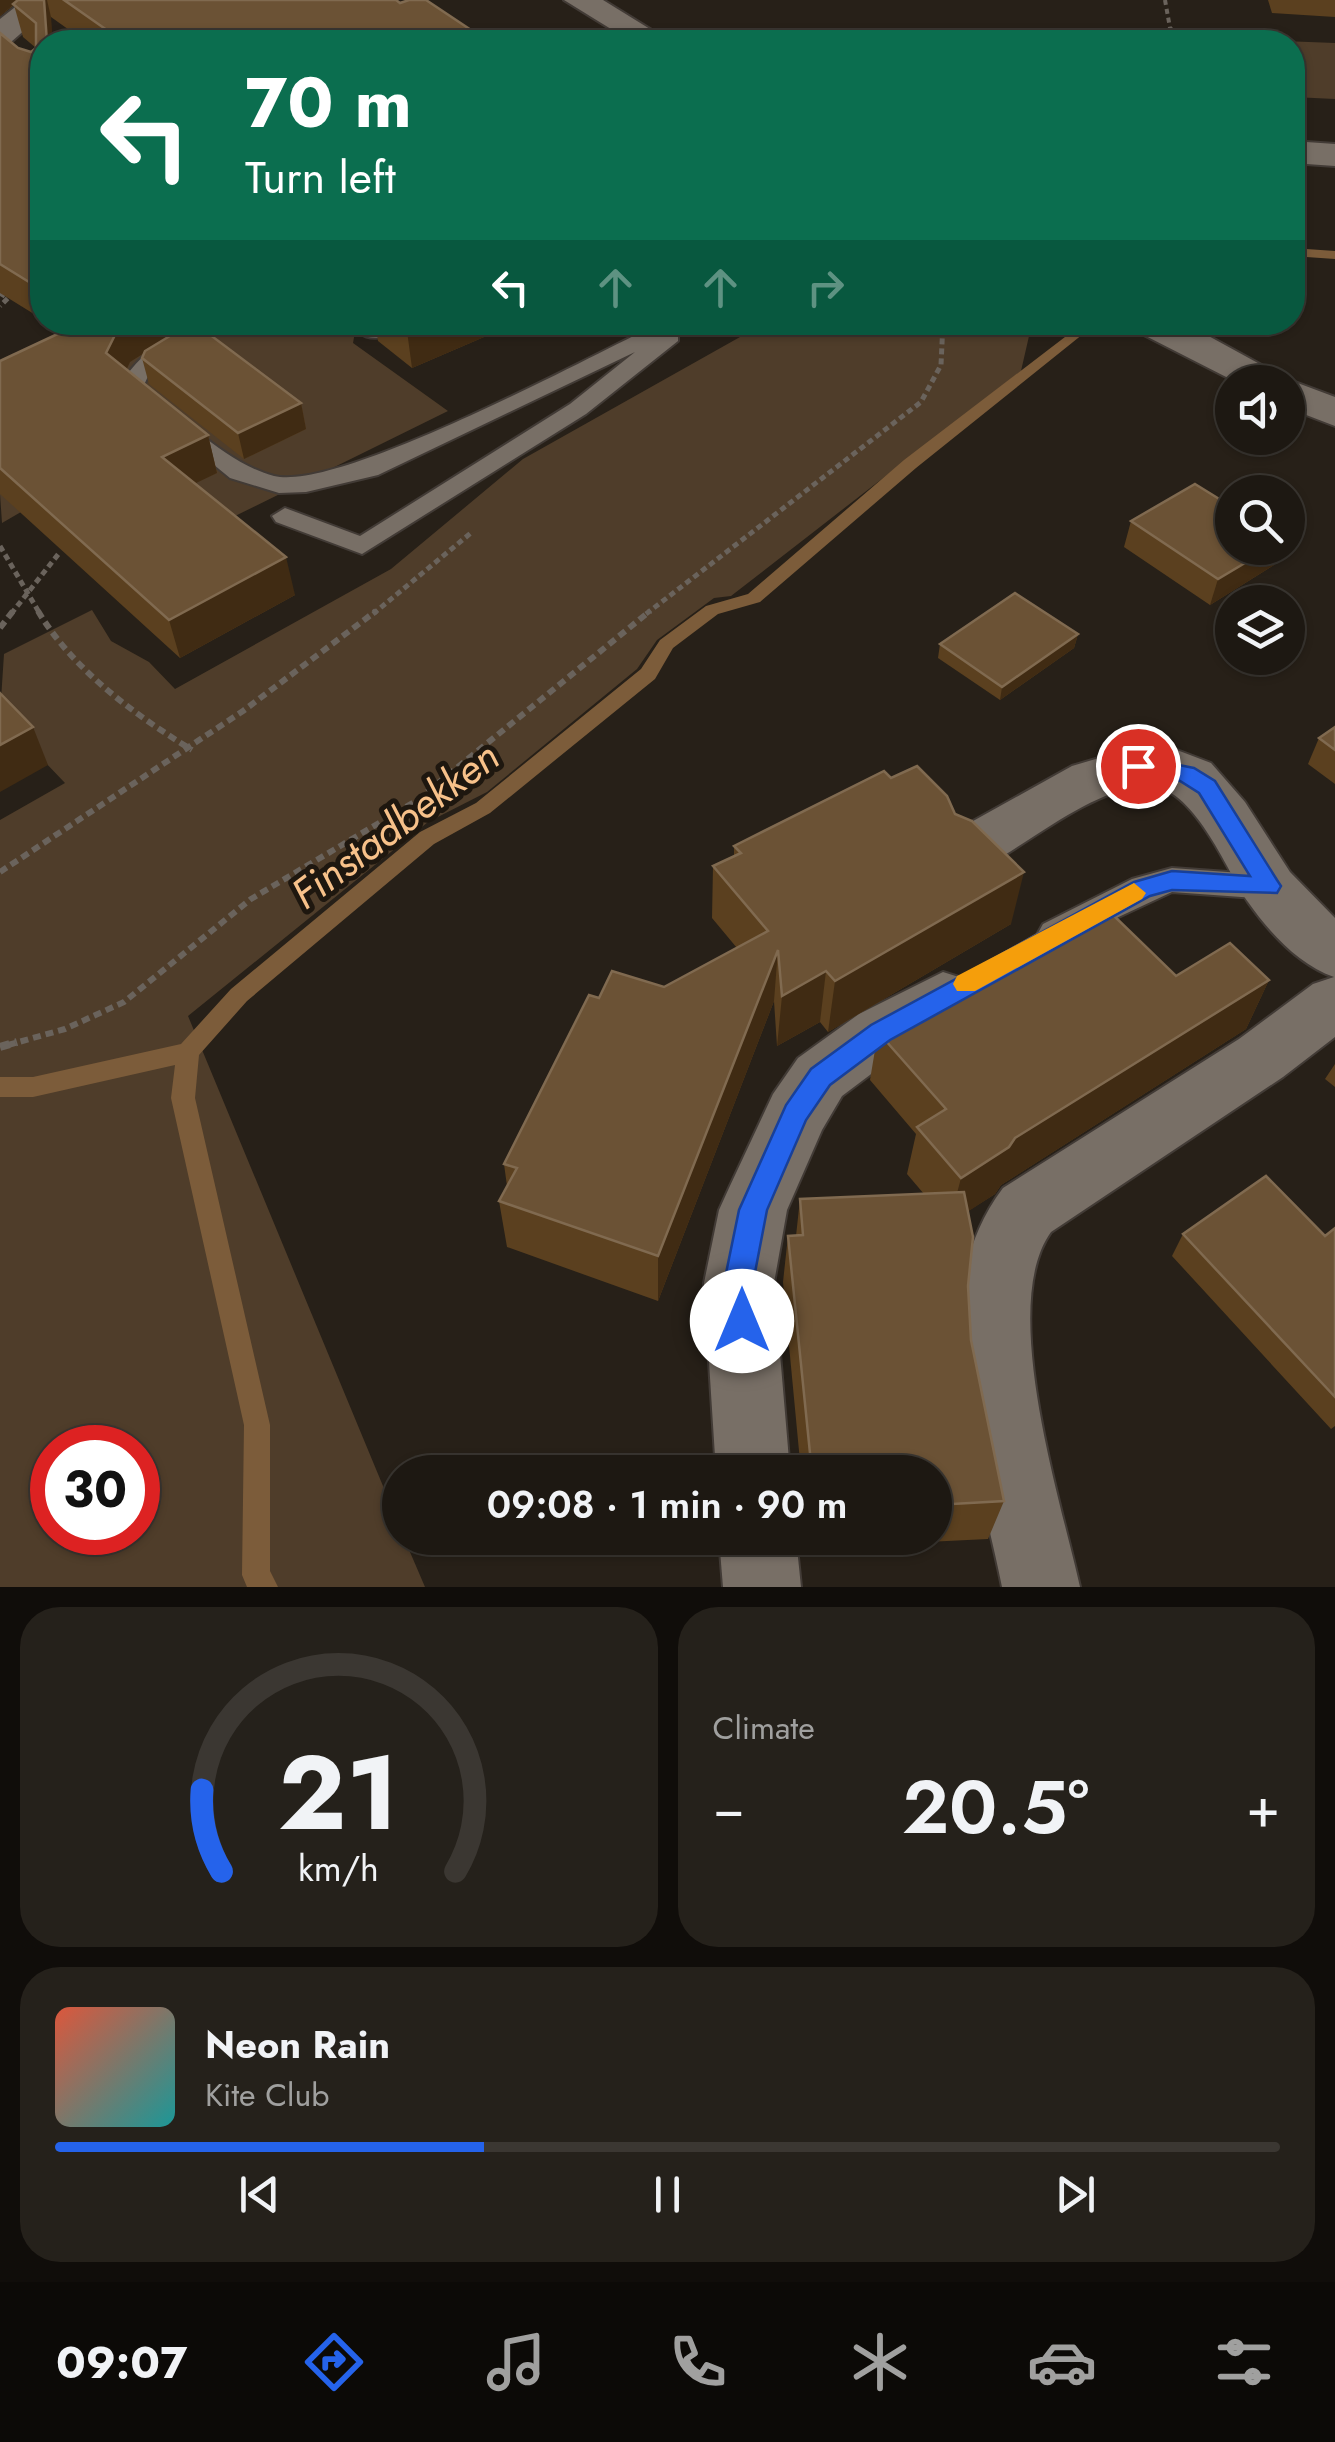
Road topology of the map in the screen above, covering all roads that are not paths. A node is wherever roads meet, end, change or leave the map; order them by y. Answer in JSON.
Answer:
{"nodes":[{"id":1,"x":43,"y":0,"type":"edge"},
{"id":2,"x":580,"y":0,"type":"edge"},
{"id":3,"x":634,"y":30,"type":"edge"},
{"id":4,"x":0,"y":37,"type":"edge"},
{"id":5,"x":28,"y":61,"type":"edge"},
{"id":6,"x":1305,"y":153,"type":"edge"},
{"id":7,"x":1335,"y":154,"type":"edge"},
{"id":8,"x":198,"y":335,"type":"edge"},
{"id":9,"x":654,"y":335,"type":"edge"},
{"id":10,"x":670,"y":335,"type":"edge"},
{"id":11,"x":1176,"y":335,"type":"edge"},
{"id":12,"x":654,"y":348,"type":"junction"},
{"id":13,"x":1235,"y":365,"type":"edge"},
{"id":14,"x":1305,"y":400,"type":"edge"},
{"id":15,"x":1335,"y":413,"type":"edge"},
{"id":16,"x":373,"y":484,"type":"dead end"},
{"id":17,"x":285,"y":516,"type":"dead end"},
{"id":18,"x":968,"y":850,"type":"edge"},
{"id":19,"x":1269,"y":886,"type":"junction"},
{"id":20,"x":1054,"y":934,"type":"joint"},
{"id":21,"x":1335,"y":953,"type":"edge"},
{"id":22,"x":1335,"y":1002,"type":"edge"},
{"id":23,"x":752,"y":1455,"type":"edge"},
{"id":24,"x":759,"y":1555,"type":"edge"},
{"id":25,"x":762,"y":1587,"type":"edge"},
{"id":26,"x":1040,"y":1587,"type":"edge"}],
"edges":[{"from":1,"to":4,"type":"street"},
{"from":2,"to":3,"type":"street"},
{"from":4,"to":5,"type":"street"},
{"from":6,"to":7,"type":"street"},
{"from":8,"to":9,"type":"lane"},
{"from":10,"to":12,"type":"lane"},
{"from":11,"to":13,"type":"street"},
{"from":12,"to":16,"type":"lane"},
{"from":12,"to":17,"type":"lane"},
{"from":14,"to":15,"type":"street"},
{"from":18,"to":19,"type":"street"},
{"from":19,"to":20,"type":"lane"},
{"from":19,"to":21,"type":"street"},
{"from":20,"to":23,"type":"street"},
{"from":22,"to":26,"type":"street"},
{"from":24,"to":25,"type":"street"}]}
